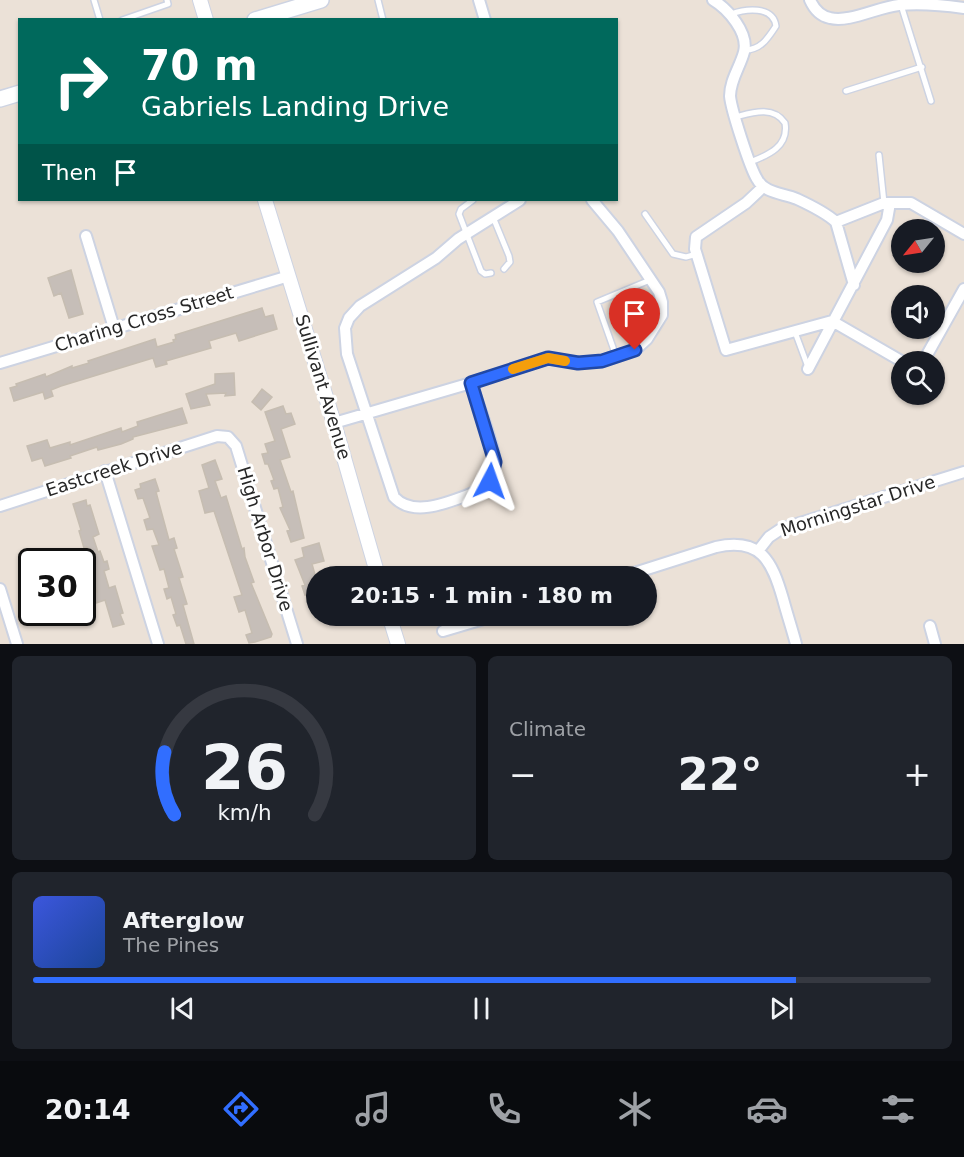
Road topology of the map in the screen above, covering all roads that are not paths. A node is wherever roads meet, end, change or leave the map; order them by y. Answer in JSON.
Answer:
{"nodes":[{"id":1,"x":94,"y":0,"type":"edge"},
{"id":2,"x":167,"y":0,"type":"edge"},
{"id":3,"x":200,"y":0,"type":"edge"},
{"id":4,"x":321,"y":0,"type":"edge"},
{"id":5,"x":378,"y":0,"type":"edge"},
{"id":6,"x":479,"y":0,"type":"edge"},
{"id":7,"x":713,"y":0,"type":"edge"},
{"id":8,"x":810,"y":0,"type":"edge"},
{"id":9,"x":931,"y":2,"type":"edge"},
{"id":10,"x":901,"y":5,"type":"junction"},
{"id":11,"x":964,"y":8,"type":"edge"},
{"id":12,"x":731,"y":14,"type":"junction"},
{"id":13,"x":286,"y":15,"type":"edge"},
{"id":14,"x":99,"y":18,"type":"edge"},
{"id":15,"x":128,"y":18,"type":"edge"},
{"id":16,"x":205,"y":18,"type":"edge"},
{"id":17,"x":267,"y":18,"type":"edge"},
{"id":18,"x":382,"y":18,"type":"edge"},
{"id":19,"x":485,"y":18,"type":"edge"},
{"id":20,"x":745,"y":50,"type":"junction"},
{"id":21,"x":922,"y":67,"type":"junction"},
{"id":22,"x":846,"y":91,"type":"dead end"},
{"id":23,"x":18,"y":94,"type":"edge"},
{"id":24,"x":0,"y":99,"type":"edge"},
{"id":25,"x":931,"y":101,"type":"dead end"},
{"id":26,"x":735,"y":117,"type":"junction"},
{"id":27,"x":879,"y":155,"type":"dead end"},
{"id":28,"x":750,"y":162,"type":"junction"},
{"id":29,"x":763,"y":187,"type":"junction"},
{"id":30,"x":264,"y":201,"type":"edge"},
{"id":31,"x":472,"y":201,"type":"edge"},
{"id":32,"x":518,"y":201,"type":"edge"},
{"id":33,"x":593,"y":201,"type":"edge"},
{"id":34,"x":887,"y":203,"type":"junction"},
{"id":35,"x":645,"y":214,"type":"dead end"},
{"id":36,"x":493,"y":217,"type":"junction"},
{"id":37,"x":836,"y":222,"type":"junction"},
{"id":38,"x":963,"y":231,"type":"edge"},
{"id":39,"x":467,"y":234,"type":"junction"},
{"id":40,"x":86,"y":236,"type":"dead end"},
{"id":41,"x":697,"y":254,"type":"junction"},
{"id":42,"x":504,"y":268,"type":"dead end"},
{"id":43,"x":491,"y":273,"type":"dead end"},
{"id":44,"x":289,"y":276,"type":"junction"},
{"id":45,"x":651,"y":280,"type":"junction"},
{"id":46,"x":854,"y":285,"type":"junction"},
{"id":47,"x":964,"y":289,"type":"edge"},
{"id":48,"x":832,"y":321,"type":"junction"},
{"id":49,"x":114,"y":328,"type":"junction"},
{"id":50,"x":795,"y":332,"type":"junction"},
{"id":51,"x":929,"y":351,"type":"edge"},
{"id":52,"x":891,"y":355,"type":"edge"},
{"id":53,"x":616,"y":356,"type":"junction"},
{"id":54,"x":0,"y":363,"type":"edge"},
{"id":55,"x":808,"y":369,"type":"joint"},
{"id":56,"x":471,"y":383,"type":"junction"},
{"id":57,"x":367,"y":414,"type":"junction"},
{"id":58,"x":334,"y":423,"type":"junction"},
{"id":59,"x":228,"y":437,"type":"joint"},
{"id":60,"x":105,"y":471,"type":"junction"},
{"id":61,"x":964,"y":472,"type":"edge"},
{"id":62,"x":0,"y":506,"type":"edge"},
{"id":63,"x":758,"y":551,"type":"junction"},
{"id":64,"x":375,"y":566,"type":"edge"},
{"id":65,"x":657,"y":566,"type":"edge"},
{"id":66,"x":0,"y":589,"type":"edge"},
{"id":67,"x":392,"y":626,"type":"edge"},
{"id":68,"x":460,"y":626,"type":"edge"},
{"id":69,"x":930,"y":626,"type":"dead end"},
{"id":70,"x":443,"y":631,"type":"dead end"},
{"id":71,"x":17,"y":644,"type":"edge"},
{"id":72,"x":158,"y":644,"type":"edge"},
{"id":73,"x":297,"y":644,"type":"edge"},
{"id":74,"x":398,"y":644,"type":"edge"},
{"id":75,"x":796,"y":644,"type":"edge"},
{"id":76,"x":935,"y":644,"type":"edge"}],
"edges":[{"from":1,"to":14,"type":"lane"},
{"from":2,"to":15,"type":"lane"},
{"from":3,"to":16,"type":"street"},
{"from":4,"to":13,"type":"main road"},
{"from":5,"to":18,"type":"lane"},
{"from":6,"to":19,"type":"street"},
{"from":7,"to":12,"type":"street"},
{"from":8,"to":10,"type":"street"},
{"from":9,"to":10,"type":"street"},
{"from":9,"to":11,"type":"street"},
{"from":10,"to":21,"type":"lane"},
{"from":12,"to":20,"type":"street"},
{"from":12,"to":20,"type":"lane"},
{"from":13,"to":17,"type":"main road"},
{"from":20,"to":26,"type":"street"},
{"from":21,"to":22,"type":"lane"},
{"from":21,"to":25,"type":"lane"},
{"from":23,"to":24,"type":"main road"},
{"from":26,"to":28,"type":"street"},
{"from":26,"to":28,"type":"lane"},
{"from":27,"to":34,"type":"lane"},
{"from":28,"to":29,"type":"street"},
{"from":29,"to":37,"type":"street"},
{"from":29,"to":41,"type":"street"},
{"from":30,"to":44,"type":"street","name":"Sullivant Avenue"},
{"from":31,"to":39,"type":"lane"},
{"from":32,"to":36,"type":"street"},
{"from":33,"to":45,"type":"street"},
{"from":34,"to":37,"type":"street"},
{"from":34,"to":38,"type":"street"},
{"from":34,"to":46,"type":"street"},
{"from":35,"to":41,"type":"lane"},
{"from":36,"to":39,"type":"street"},
{"from":36,"to":42,"type":"lane"},
{"from":37,"to":46,"type":"street"},
{"from":39,"to":43,"type":"lane"},
{"from":39,"to":57,"type":"street"},
{"from":40,"to":49,"type":"street"},
{"from":41,"to":50,"type":"street"},
{"from":44,"to":49,"type":"street","name":"Charing Cross Street"},
{"from":44,"to":58,"type":"street","name":"Sullivant Avenue"},
{"from":45,"to":53,"type":"street"},
{"from":45,"to":53,"type":"lane"},
{"from":46,"to":48,"type":"street"},
{"from":47,"to":51,"type":"street"},
{"from":48,"to":50,"type":"street"},
{"from":48,"to":52,"type":"street"},
{"from":48,"to":55,"type":"street"},
{"from":49,"to":54,"type":"street","name":"Charing Cross Street"},
{"from":50,"to":55,"type":"lane"},
{"from":53,"to":56,"type":"street"},
{"from":56,"to":57,"type":"street"},
{"from":56,"to":57,"type":"street"},
{"from":57,"to":58,"type":"street"},
{"from":58,"to":64,"type":"street","name":"Sullivant Avenue"},
{"from":59,"to":60,"type":"street","name":"Eastcreek Drive"},
{"from":59,"to":73,"type":"street","name":"High Arbor Drive"},
{"from":60,"to":62,"type":"street","name":"Eastcreek Drive"},
{"from":60,"to":72,"type":"street"},
{"from":61,"to":63,"type":"street","name":"Morningstar Drive"},
{"from":63,"to":65,"type":"street"},
{"from":63,"to":75,"type":"street"},
{"from":66,"to":71,"type":"street"},
{"from":67,"to":74,"type":"street"},
{"from":68,"to":70,"type":"street"},
{"from":69,"to":76,"type":"street"}]}
